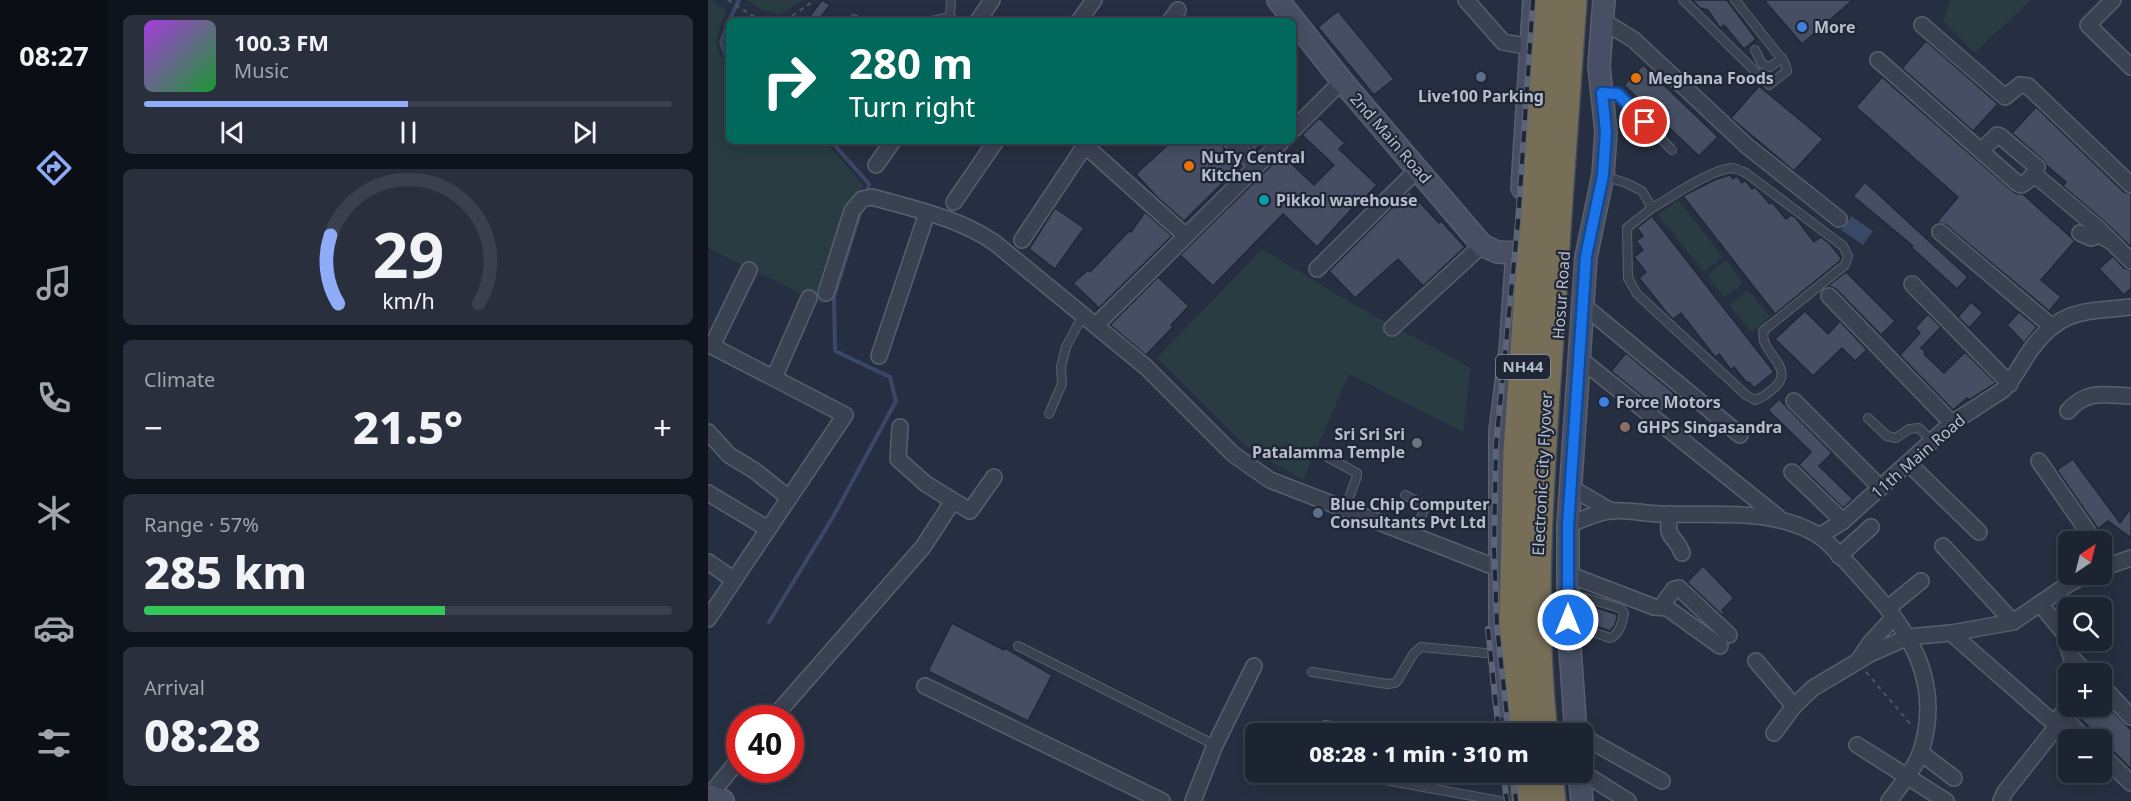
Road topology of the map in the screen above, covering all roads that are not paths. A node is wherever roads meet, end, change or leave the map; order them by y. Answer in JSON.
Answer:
{"nodes":[{"id":1,"x":951,"y":0,"type":"edge"},
{"id":2,"x":992,"y":0,"type":"edge"},
{"id":3,"x":1094,"y":0,"type":"edge"},
{"id":4,"x":1278,"y":0,"type":"edge"},
{"id":5,"x":1466,"y":0,"type":"edge"},
{"id":6,"x":1534,"y":0,"type":"edge"},
{"id":7,"x":1548,"y":0,"type":"edge"},
{"id":8,"x":1558,"y":0,"type":"edge"},
{"id":9,"x":1573,"y":0,"type":"edge"},
{"id":10,"x":1581,"y":0,"type":"edge"},
{"id":11,"x":1683,"y":0,"type":"edge"},
{"id":12,"x":1735,"y":0,"type":"edge"},
{"id":13,"x":2113,"y":0,"type":"edge"},
{"id":14,"x":1604,"y":10,"type":"edge"},
{"id":15,"x":953,"y":18,"type":"edge"},
{"id":16,"x":980,"y":18,"type":"edge"},
{"id":17,"x":1081,"y":18,"type":"edge"},
{"id":18,"x":1292,"y":18,"type":"edge"},
{"id":19,"x":1296,"y":23,"type":"edge"},
{"id":20,"x":1922,"y":25,"type":"dead end"},
{"id":21,"x":1531,"y":47,"type":"junction"},
{"id":22,"x":1755,"y":50,"type":"dead end"},
{"id":23,"x":1782,"y":58,"type":"junction"},
{"id":24,"x":1878,"y":60,"type":"dead end"},
{"id":25,"x":2131,"y":67,"type":"edge"},
{"id":26,"x":1342,"y":81,"type":"junction"},
{"id":27,"x":1602,"y":93,"type":"junction"},
{"id":28,"x":1296,"y":127,"type":"edge"},
{"id":29,"x":891,"y":144,"type":"edge"},
{"id":30,"x":994,"y":144,"type":"edge"},
{"id":31,"x":1083,"y":144,"type":"edge"},
{"id":32,"x":1085,"y":144,"type":"edge"},
{"id":33,"x":1234,"y":144,"type":"edge"},
{"id":34,"x":1279,"y":144,"type":"edge"},
{"id":35,"x":1672,"y":150,"type":"dead end"},
{"id":36,"x":1981,"y":151,"type":"junction"},
{"id":37,"x":876,"y":165,"type":"dead end"},
{"id":38,"x":1256,"y":166,"type":"junction"},
{"id":39,"x":1418,"y":169,"type":"junction"},
{"id":40,"x":2034,"y":174,"type":"junction"},
{"id":41,"x":1603,"y":175,"type":"junction"},
{"id":42,"x":2131,"y":185,"type":"edge"},
{"id":43,"x":954,"y":202,"type":"dead end"},
{"id":44,"x":1652,"y":208,"type":"junction"},
{"id":45,"x":927,"y":213,"type":"junction"},
{"id":46,"x":1839,"y":219,"type":"dead end"},
{"id":47,"x":1940,"y":232,"type":"dead end"},
{"id":48,"x":1186,"y":236,"type":"junction"},
{"id":49,"x":1022,"y":240,"type":"dead end"},
{"id":50,"x":1482,"y":245,"type":"junction"},
{"id":51,"x":1517,"y":253,"type":"junction"},
{"id":52,"x":2131,"y":261,"type":"edge"},
{"id":53,"x":1317,"y":269,"type":"dead end"},
{"id":54,"x":748,"y":270,"type":"dead end"},
{"id":55,"x":1912,"y":284,"type":"dead end"},
{"id":56,"x":826,"y":293,"type":"dead end"},
{"id":57,"x":1829,"y":296,"type":"dead end"},
{"id":58,"x":809,"y":298,"type":"dead end"},
{"id":59,"x":1583,"y":305,"type":"junction"},
{"id":60,"x":2131,"y":307,"type":"edge"},
{"id":61,"x":1083,"y":315,"type":"junction"},
{"id":62,"x":1096,"y":325,"type":"junction"},
{"id":63,"x":2051,"y":326,"type":"junction"},
{"id":64,"x":1392,"y":328,"type":"dead end"},
{"id":65,"x":710,"y":345,"type":"edge"},
{"id":66,"x":879,"y":356,"type":"dead end"},
{"id":67,"x":1579,"y":358,"type":"junction"},
{"id":68,"x":774,"y":378,"type":"junction"},
{"id":69,"x":2010,"y":384,"type":"junction"},
{"id":70,"x":2131,"y":396,"type":"edge"},
{"id":71,"x":1794,"y":401,"type":"dead end"},
{"id":72,"x":2068,"y":411,"type":"dead end"},
{"id":73,"x":1050,"y":414,"type":"dead end"},
{"id":74,"x":1868,"y":418,"type":"dead end"},
{"id":75,"x":1952,"y":423,"type":"junction"},
{"id":76,"x":900,"y":427,"type":"dead end"},
{"id":77,"x":708,"y":432,"type":"edge"},
{"id":78,"x":1740,"y":435,"type":"dead end"},
{"id":79,"x":1932,"y":441,"type":"junction"},
{"id":80,"x":1329,"y":458,"type":"dead end"},
{"id":81,"x":2039,"y":461,"type":"dead end"},
{"id":82,"x":1908,"y":463,"type":"junction"},
{"id":83,"x":1792,"y":472,"type":"dead end"},
{"id":84,"x":994,"y":477,"type":"dead end"},
{"id":85,"x":1570,"y":488,"type":"junction"},
{"id":86,"x":1881,"y":488,"type":"junction"},
{"id":87,"x":708,"y":493,"type":"edge"},
{"id":88,"x":1405,"y":495,"type":"dead end"},
{"id":89,"x":789,"y":498,"type":"junction"},
{"id":90,"x":953,"y":501,"type":"junction"},
{"id":91,"x":1345,"y":509,"type":"junction"},
{"id":92,"x":1611,"y":511,"type":"junction"},
{"id":93,"x":1670,"y":514,"type":"junction"},
{"id":94,"x":1782,"y":521,"type":"junction"},
{"id":95,"x":1843,"y":521,"type":"junction"},
{"id":96,"x":1568,"y":525,"type":"junction"},
{"id":97,"x":1872,"y":527,"type":"dead end"},
{"id":98,"x":768,"y":529,"type":"junction"},
{"id":99,"x":1979,"y":531,"type":"dead end"},
{"id":100,"x":2087,"y":531,"type":"edge"},
{"id":101,"x":1413,"y":536,"type":"junction"},
{"id":102,"x":1819,"y":536,"type":"junction"},
{"id":103,"x":1943,"y":546,"type":"dead end"},
{"id":104,"x":1682,"y":554,"type":"dead end"},
{"id":105,"x":1839,"y":556,"type":"junction"},
{"id":106,"x":2131,"y":558,"type":"edge"},
{"id":107,"x":708,"y":562,"type":"edge"},
{"id":108,"x":2112,"y":564,"type":"edge"},
{"id":109,"x":1500,"y":569,"type":"junction"},
{"id":110,"x":734,"y":580,"type":"junction"},
{"id":111,"x":1921,"y":581,"type":"dead end"},
{"id":112,"x":1568,"y":583,"type":"junction"},
{"id":113,"x":2067,"y":585,"type":"edge"},
{"id":114,"x":2040,"y":604,"type":"junction"},
{"id":115,"x":1661,"y":607,"type":"junction"},
{"id":116,"x":1891,"y":612,"type":"junction"},
{"id":117,"x":708,"y":619,"type":"edge"},
{"id":118,"x":2013,"y":622,"type":"junction"},
{"id":119,"x":1568,"y":623,"type":"junction"},
{"id":120,"x":1951,"y":633,"type":"junction"},
{"id":121,"x":1908,"y":637,"type":"junction"},
{"id":122,"x":1018,"y":646,"type":"dead end"},
{"id":123,"x":1500,"y":654,"type":"junction"},
{"id":124,"x":1756,"y":661,"type":"dead end"},
{"id":125,"x":1859,"y":663,"type":"junction"},
{"id":126,"x":2077,"y":663,"type":"edge"},
{"id":127,"x":1254,"y":666,"type":"dead end"},
{"id":128,"x":1312,"y":672,"type":"dead end"},
{"id":129,"x":925,"y":686,"type":"dead end"},
{"id":130,"x":2112,"y":697,"type":"edge"},
{"id":131,"x":784,"y":705,"type":"edge"},
{"id":132,"x":1794,"y":706,"type":"junction"},
{"id":133,"x":2058,"y":712,"type":"edge"},
{"id":134,"x":2062,"y":717,"type":"edge"},
{"id":135,"x":2064,"y":717,"type":"edge"},
{"id":136,"x":2131,"y":717,"type":"edge"},
{"id":137,"x":1507,"y":723,"type":"edge"},
{"id":138,"x":1518,"y":723,"type":"edge"},
{"id":139,"x":1533,"y":723,"type":"edge"},
{"id":140,"x":1543,"y":723,"type":"edge"},
{"id":141,"x":1571,"y":723,"type":"edge"},
{"id":142,"x":1573,"y":723,"type":"edge"},
{"id":143,"x":2075,"y":729,"type":"edge"},
{"id":144,"x":1774,"y":733,"type":"dead end"},
{"id":145,"x":1215,"y":745,"type":"junction"},
{"id":146,"x":1593,"y":745,"type":"edge"},
{"id":147,"x":1857,"y":745,"type":"dead end"},
{"id":148,"x":1922,"y":746,"type":"junction"},
{"id":149,"x":2112,"y":765,"type":"edge"},
{"id":150,"x":1908,"y":775,"type":"junction"},
{"id":151,"x":1954,"y":778,"type":"dead end"},
{"id":152,"x":726,"y":779,"type":"edge"},
{"id":153,"x":1593,"y":779,"type":"edge"},
{"id":154,"x":1662,"y":781,"type":"dead end"},
{"id":155,"x":1401,"y":783,"type":"edge"},
{"id":156,"x":1513,"y":783,"type":"edge"},
{"id":157,"x":1524,"y":783,"type":"edge"},
{"id":158,"x":1539,"y":783,"type":"edge"},
{"id":159,"x":1550,"y":783,"type":"edge"},
{"id":160,"x":1564,"y":783,"type":"edge"},
{"id":161,"x":1579,"y":783,"type":"edge"},
{"id":162,"x":2131,"y":783,"type":"edge"},
{"id":163,"x":714,"y":797,"type":"edge"},
{"id":164,"x":1162,"y":801,"type":"edge"},
{"id":165,"x":1193,"y":801,"type":"edge"},
{"id":166,"x":1500,"y":801,"type":"edge"},
{"id":167,"x":1515,"y":801,"type":"edge"},
{"id":168,"x":1526,"y":801,"type":"edge"},
{"id":169,"x":1541,"y":801,"type":"edge"},
{"id":170,"x":1552,"y":801,"type":"edge"},
{"id":171,"x":1577,"y":801,"type":"edge"},
{"id":172,"x":1628,"y":801,"type":"edge"},
{"id":173,"x":1889,"y":801,"type":"edge"},
{"id":174,"x":1946,"y":801,"type":"edge"},
{"id":175,"x":2001,"y":801,"type":"edge"}],
"edges":[{"from":1,"to":15,"type":"lane"},
{"from":2,"to":16,"type":"street"},
{"from":3,"to":17,"type":"street"},
{"from":4,"to":18,"type":"street","name":"2nd Main Road"},
{"from":5,"to":21,"type":"street"},
{"from":6,"to":21,"type":"street"},
{"from":7,"to":138,"type":"highway","name":"Hosur Road","number":"NH44"},
{"from":8,"to":139,"type":"highway","name":"Electronic City Flyover"},
{"from":9,"to":140,"type":"highway","name":"Electronic City Flyover"},
{"from":10,"to":141,"type":"highway","name":"Hosur Road","number":"NH44"},
{"from":11,"to":23,"type":"lane"},
{"from":12,"to":23,"type":"lane"},
{"from":13,"to":25,"type":"street"},
{"from":14,"to":27,"type":"street"},
{"from":14,"to":46,"type":"street"},
{"from":19,"to":26,"type":"street","name":"2nd Main Road"},
{"from":20,"to":42,"type":"street"},
{"from":21,"to":51,"type":"street"},
{"from":22,"to":23,"type":"lane"},
{"from":24,"to":36,"type":"street"},
{"from":26,"to":28,"type":"street"},
{"from":26,"to":39,"type":"street","name":"2nd Main Road"},
{"from":27,"to":35,"type":"lane"},
{"from":27,"to":41,"type":"street"},
{"from":29,"to":37,"type":"street"},
{"from":30,"to":43,"type":"street"},
{"from":31,"to":49,"type":"street"},
{"from":32,"to":48,"type":"street"},
{"from":33,"to":38,"type":"street"},
{"from":34,"to":38,"type":"street"},
{"from":36,"to":40,"type":"street"},
{"from":36,"to":40,"type":"street"},
{"from":38,"to":48,"type":"street"},
{"from":39,"to":50,"type":"street","name":"2nd Main Road"},
{"from":39,"to":53,"type":"street"},
{"from":40,"to":52,"type":"street"},
{"from":41,"to":44,"type":"lane"},
{"from":41,"to":59,"type":"street"},
{"from":44,"to":44,"type":"lane"},
{"from":45,"to":56,"type":"street"},
{"from":45,"to":61,"type":"street"},
{"from":45,"to":66,"type":"street"},
{"from":47,"to":63,"type":"street"},
{"from":48,"to":62,"type":"street"},
{"from":50,"to":51,"type":"street"},
{"from":50,"to":64,"type":"street"},
{"from":51,"to":109,"type":"street"},
{"from":54,"to":65,"type":"street"},
{"from":55,"to":69,"type":"street"},
{"from":57,"to":75,"type":"street"},
{"from":58,"to":68,"type":"street"},
{"from":59,"to":67,"type":"street"},
{"from":59,"to":78,"type":"street"},
{"from":60,"to":63,"type":"street","name":"11th Main Road"},
{"from":61,"to":62,"type":"street"},
{"from":61,"to":73,"type":"lane"},
{"from":62,"to":91,"type":"street"},
{"from":63,"to":69,"type":"street","name":"11th Main Road"},
{"from":65,"to":68,"type":"street"},
{"from":67,"to":85,"type":"street"},
{"from":67,"to":94,"type":"street"},
{"from":68,"to":89,"type":"street"},
{"from":69,"to":75,"type":"street","name":"11th Main Road"},
{"from":70,"to":72,"type":"street"},
{"from":71,"to":86,"type":"street"},
{"from":74,"to":79,"type":"lane"},
{"from":75,"to":79,"type":"street","name":"11th Main Road"},
{"from":76,"to":90,"type":"street"},
{"from":77,"to":89,"type":"street"},
{"from":79,"to":82,"type":"street","name":"11th Main Road"},
{"from":80,"to":91,"type":"lane"},
{"from":81,"to":100,"type":"street"},
{"from":82,"to":86,"type":"street","name":"11th Main Road"},
{"from":82,"to":99,"type":"street"},
{"from":83,"to":95,"type":"street"},
{"from":84,"to":90,"type":"street"},
{"from":85,"to":92,"type":"street"},
{"from":85,"to":96,"type":"street"},
{"from":86,"to":95,"type":"street","name":"11th Main Road"},
{"from":87,"to":98,"type":"street"},
{"from":88,"to":101,"type":"lane"},
{"from":89,"to":98,"type":"street"},
{"from":90,"to":131,"type":"street"},
{"from":91,"to":101,"type":"street"},
{"from":92,"to":93,"type":"street"},
{"from":92,"to":96,"type":"street"},
{"from":93,"to":94,"type":"street"},
{"from":93,"to":104,"type":"street"},
{"from":94,"to":102,"type":"street"},
{"from":95,"to":102,"type":"street","name":"11th Main Road"},
{"from":96,"to":112,"type":"street"},
{"from":97,"to":105,"type":"street"},
{"from":98,"to":110,"type":"street"},
{"from":101,"to":109,"type":"street"},
{"from":102,"to":105,"type":"street"},
{"from":103,"to":118,"type":"street"},
{"from":105,"to":116,"type":"street"},
{"from":106,"to":108,"type":"street"},
{"from":107,"to":110,"type":"street"},
{"from":109,"to":123,"type":"street"},
{"from":110,"to":117,"type":"street"},
{"from":111,"to":116,"type":"street"},
{"from":112,"to":115,"type":"street"},
{"from":112,"to":119,"type":"street"},
{"from":112,"to":119,"type":"lane"},
{"from":113,"to":114,"type":"street"},
{"from":114,"to":118,"type":"street"},
{"from":114,"to":126,"type":"street"},
{"from":115,"to":115,"type":"street"},
{"from":116,"to":121,"type":"street"},
{"from":116,"to":125,"type":"street"},
{"from":118,"to":120,"type":"street"},
{"from":119,"to":142,"type":"street"},
{"from":120,"to":121,"type":"street"},
{"from":120,"to":133,"type":"street"},
{"from":121,"to":125,"type":"street"},
{"from":121,"to":148,"type":"street"},
{"from":122,"to":145,"type":"lane"},
{"from":123,"to":128,"type":"lane"},
{"from":123,"to":137,"type":"street"},
{"from":124,"to":132,"type":"street"},
{"from":125,"to":132,"type":"street"},
{"from":127,"to":145,"type":"street"},
{"from":129,"to":164,"type":"street"},
{"from":130,"to":136,"type":"street"},
{"from":132,"to":144,"type":"street"},
{"from":134,"to":175,"type":"street"},
{"from":135,"to":143,"type":"street"},
{"from":145,"to":165,"type":"street"},
{"from":146,"to":154,"type":"street"},
{"from":147,"to":150,"type":"street"},
{"from":148,"to":150,"type":"street"},
{"from":148,"to":151,"type":"street"},
{"from":149,"to":162,"type":"street"},
{"from":150,"to":173,"type":"street"},
{"from":150,"to":174,"type":"street"},
{"from":152,"to":163,"type":"street"},
{"from":153,"to":172,"type":"street"},
{"from":155,"to":166,"type":"lane"},
{"from":156,"to":167,"type":"street"},
{"from":157,"to":168,"type":"highway"},
{"from":158,"to":169,"type":"highway"},
{"from":159,"to":170,"type":"highway"},
{"from":160,"to":171,"type":"highway"},
{"from":161,"to":171,"type":"street"}]}
